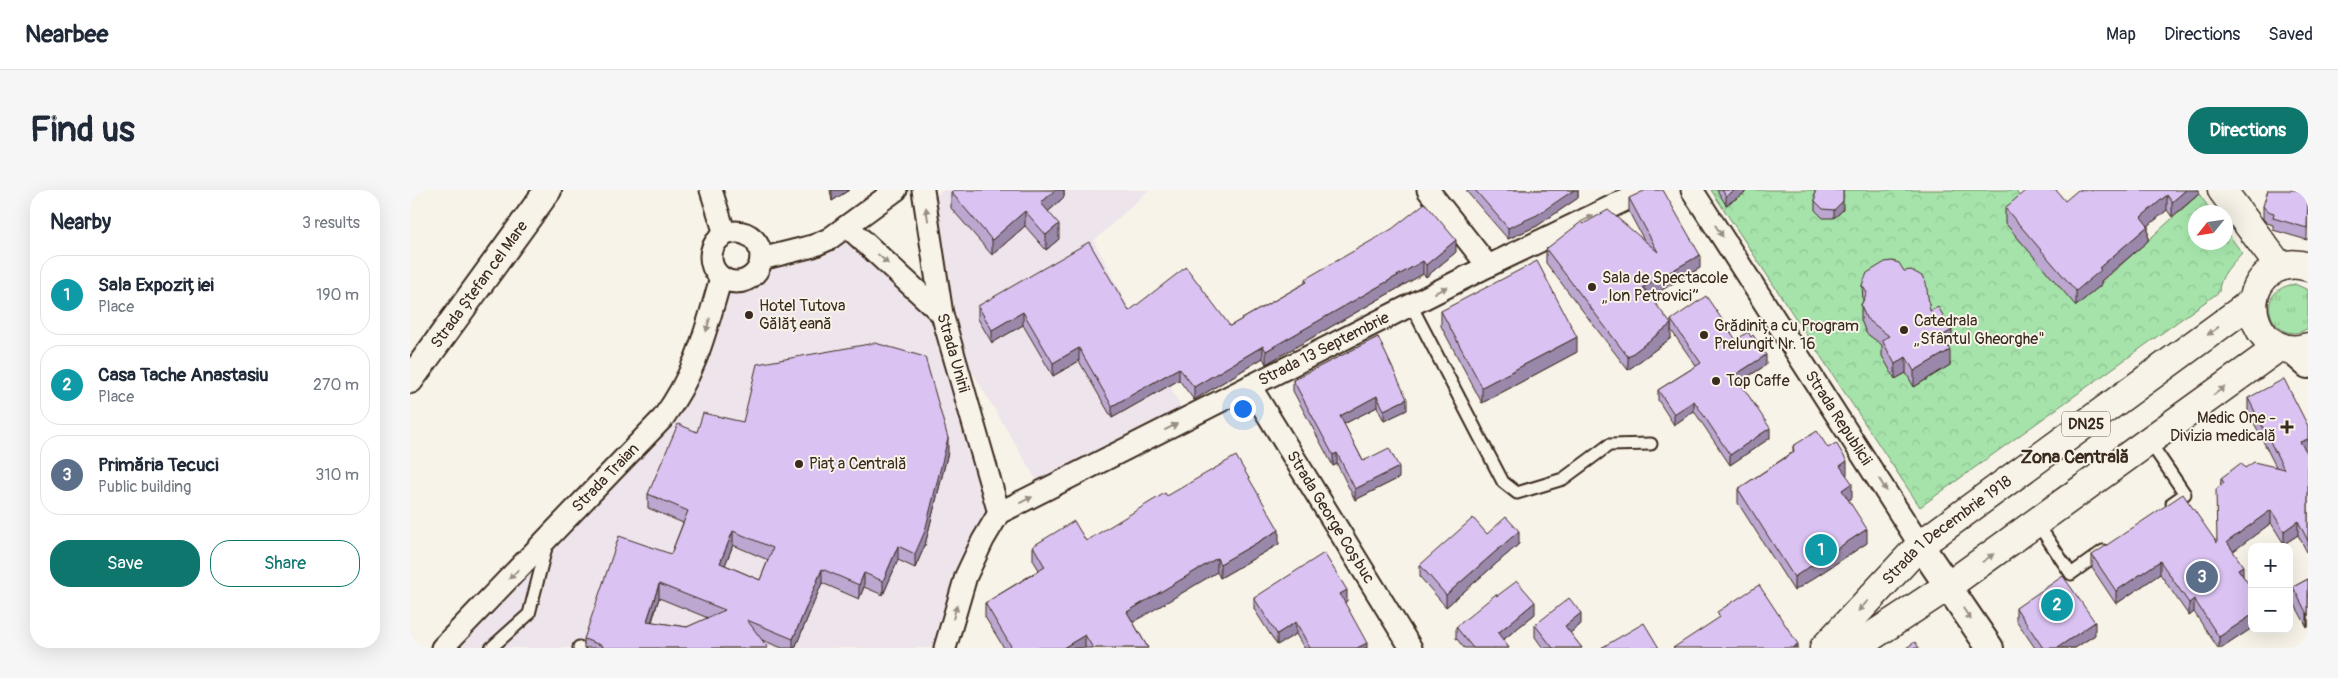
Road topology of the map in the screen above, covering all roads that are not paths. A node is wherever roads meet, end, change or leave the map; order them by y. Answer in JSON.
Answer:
{"nodes":[{"id":1,"x":548,"y":190,"type":"edge"},
{"id":2,"x":711,"y":190,"type":"edge"},
{"id":3,"x":896,"y":190,"type":"edge"},
{"id":4,"x":923,"y":190,"type":"edge"},
{"id":5,"x":1428,"y":190,"type":"edge"},
{"id":6,"x":1646,"y":190,"type":"edge"},
{"id":7,"x":1692,"y":190,"type":"edge"},
{"id":8,"x":2222,"y":190,"type":"edge"},
{"id":9,"x":847,"y":226,"type":"junction"},
{"id":10,"x":725,"y":234,"type":"junction"},
{"id":11,"x":761,"y":259,"type":"junction"},
{"id":12,"x":2298,"y":262,"type":"edge"},
{"id":13,"x":1488,"y":266,"type":"junction"},
{"id":14,"x":721,"y":278,"type":"junction"},
{"id":15,"x":2252,"y":302,"type":"junction"},
{"id":16,"x":1411,"y":305,"type":"junction"},
{"id":17,"x":942,"y":314,"type":"junction"},
{"id":18,"x":2296,"y":352,"type":"edge"},
{"id":19,"x":410,"y":380,"type":"edge"},
{"id":20,"x":1250,"y":386,"type":"junction"},
{"id":21,"x":2149,"y":441,"type":"junction"},
{"id":22,"x":1650,"y":444,"type":"dead end"},
{"id":23,"x":2160,"y":511,"type":"edge"},
{"id":24,"x":999,"y":513,"type":"junction"},
{"id":25,"x":2037,"y":523,"type":"junction"},
{"id":26,"x":549,"y":538,"type":"junction"},
{"id":27,"x":1920,"y":545,"type":"junction"},
{"id":28,"x":2112,"y":545,"type":"edge"},
{"id":29,"x":1948,"y":586,"type":"junction"},
{"id":30,"x":442,"y":648,"type":"edge"},
{"id":31,"x":491,"y":648,"type":"edge"},
{"id":32,"x":945,"y":648,"type":"edge"},
{"id":33,"x":1411,"y":648,"type":"edge"},
{"id":34,"x":1824,"y":648,"type":"edge"},
{"id":35,"x":1854,"y":648,"type":"edge"},
{"id":36,"x":1990,"y":648,"type":"edge"}],
"edges":[{"from":1,"to":19,"type":"street","name":"Strada Ștefan cel Mare"},
{"from":2,"to":10,"type":"street"},
{"from":3,"to":9,"type":"street"},
{"from":17,"to":4,"type":"street","name":"Strada Unirii","one_way":true},
{"from":5,"to":13,"type":"street"},
{"from":13,"to":6,"type":"street","name":"Strada 13 Septembrie","one_way":true},
{"from":7,"to":27,"type":"street","name":"Strada Republicii","one_way":true},
{"from":8,"to":12,"type":"main road"},
{"from":9,"to":11,"type":"street"},
{"from":9,"to":17,"type":"street","one_way":true},
{"from":10,"to":11,"type":"street"},
{"from":10,"to":14,"type":"street"},
{"from":11,"to":14,"type":"street"},
{"from":12,"to":15,"type":"main road","number":"DN25"},
{"from":16,"to":13,"type":"street","name":"Strada 13 Septembrie","one_way":true},
{"from":14,"to":26,"type":"street","name":"Strada Traian","one_way":true},
{"from":15,"to":18,"type":"main road"},
{"from":15,"to":27,"type":"main road","name":"Strada 1 Decembrie 1918","number":"DN25","one_way":true},
{"from":16,"to":20,"type":"street","name":"Strada 13 Septembrie"},
{"from":16,"to":22,"type":"lane"},
{"from":17,"to":24,"type":"street","name":"Strada Unirii"},
{"from":21,"to":18,"type":"main road","one_way":true},
{"from":24,"to":20,"type":"street","name":"Strada 13 Septembrie","one_way":true},
{"from":20,"to":33,"type":"street","name":"Strada George Coșbuc"},
{"from":21,"to":23,"type":"lane"},
{"from":21,"to":25,"type":"main road"},
{"from":32,"to":24,"type":"street","one_way":true},
{"from":25,"to":28,"type":"lane"},
{"from":29,"to":25,"type":"main road","one_way":true},
{"from":26,"to":30,"type":"street","name":"Strada Traian","one_way":true},
{"from":26,"to":31,"type":"lane"},
{"from":27,"to":29,"type":"street"},
{"from":27,"to":34,"type":"main road","name":"Strada 1 Decembrie 1918","number":"DN25","one_way":true},
{"from":29,"to":35,"type":"main road"},
{"from":29,"to":36,"type":"street","one_way":true}]}
